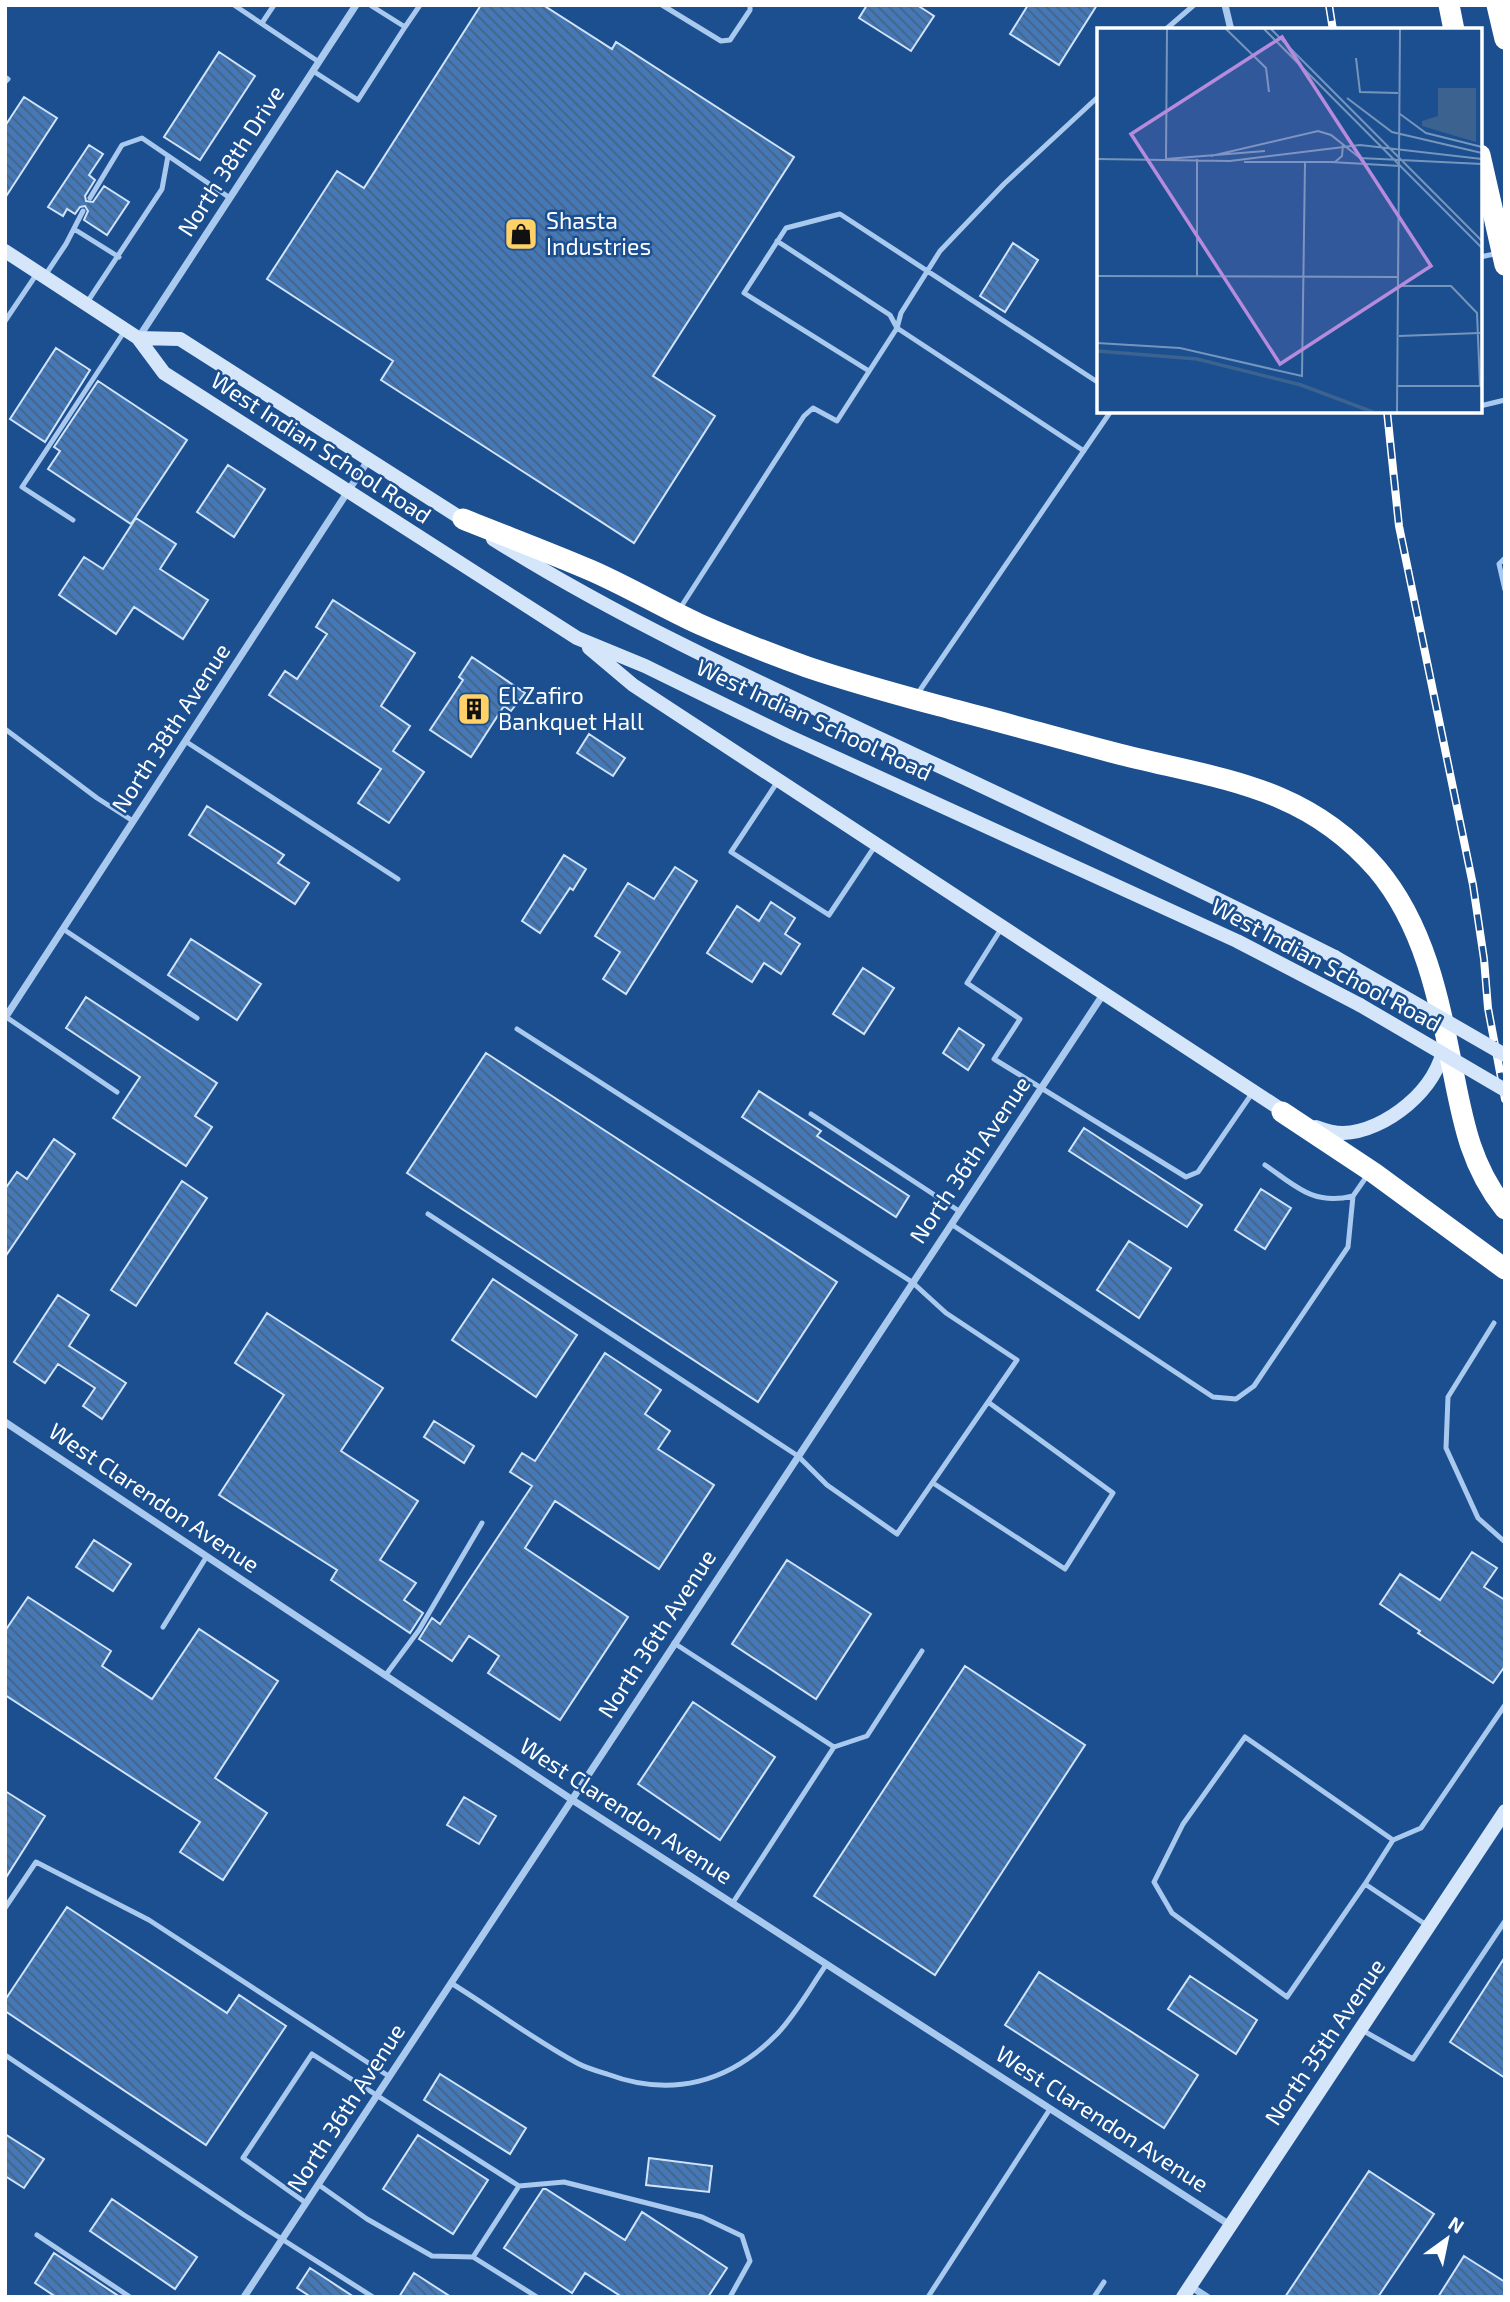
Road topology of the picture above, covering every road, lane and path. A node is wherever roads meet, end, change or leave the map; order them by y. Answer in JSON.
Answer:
{"nodes":[{"id":1,"x":234,"y":5,"type":"edge"},
{"id":2,"x":274,"y":5,"type":"edge"},
{"id":3,"x":356,"y":5,"type":"edge"},
{"id":4,"x":370,"y":5,"type":"edge"},
{"id":5,"x":420,"y":5,"type":"edge"},
{"id":6,"x":662,"y":5,"type":"edge"},
{"id":7,"x":751,"y":5,"type":"edge"},
{"id":8,"x":1194,"y":5,"type":"edge"},
{"id":9,"x":1225,"y":5,"type":"edge"},
{"id":10,"x":1449,"y":5,"type":"edge"},
{"id":11,"x":1497,"y":5,"type":"edge"},
{"id":12,"x":262,"y":23,"type":"junction"},
{"id":13,"x":405,"y":27,"type":"junction"},
{"id":14,"x":1167,"y":28,"type":"edge"},
{"id":15,"x":1231,"y":28,"type":"edge"},
{"id":16,"x":1454,"y":28,"type":"edge"},
{"id":17,"x":1505,"y":39,"type":"edge"},
{"id":18,"x":319,"y":62,"type":"junction"},
{"id":19,"x":313,"y":71,"type":"junction"},
{"id":20,"x":5,"y":77,"type":"edge"},
{"id":21,"x":5,"y":82,"type":"edge"},
{"id":22,"x":1097,"y":98,"type":"edge"},
{"id":23,"x":168,"y":156,"type":"junction"},
{"id":24,"x":1482,"y":164,"type":"edge"},
{"id":25,"x":90,"y":198,"type":"dead end"},
{"id":26,"x":230,"y":198,"type":"junction"},
{"id":27,"x":83,"y":211,"type":"dead end"},
{"id":28,"x":74,"y":229,"type":"junction"},
{"id":29,"x":778,"y":241,"type":"junction"},
{"id":30,"x":5,"y":251,"type":"edge"},
{"id":31,"x":119,"y":257,"type":"junction"},
{"id":32,"x":1482,"y":257,"type":"edge"},
{"id":33,"x":1504,"y":257,"type":"edge"},
{"id":34,"x":927,"y":272,"type":"junction"},
{"id":35,"x":41,"y":274,"type":"junction"},
{"id":36,"x":86,"y":304,"type":"junction"},
{"id":37,"x":5,"y":320,"type":"edge"},
{"id":38,"x":897,"y":328,"type":"junction"},
{"id":39,"x":125,"y":330,"type":"junction"},
{"id":40,"x":138,"y":338,"type":"junction"},
{"id":41,"x":869,"y":371,"type":"junction"},
{"id":42,"x":1097,"y":382,"type":"edge"},
{"id":43,"x":1505,"y":400,"type":"edge"},
{"id":44,"x":1482,"y":405,"type":"edge"},
{"id":45,"x":1110,"y":413,"type":"edge"},
{"id":46,"x":1084,"y":451,"type":"junction"},
{"id":47,"x":369,"y":459,"type":"junction"},
{"id":48,"x":347,"y":492,"type":"junction"},
{"id":49,"x":463,"y":519,"type":"junction"},
{"id":50,"x":73,"y":520,"type":"dead end"},
{"id":51,"x":1505,"y":558,"type":"edge"},
{"id":52,"x":1505,"y":590,"type":"edge"},
{"id":53,"x":677,"y":613,"type":"junction"},
{"id":54,"x":577,"y":638,"type":"junction"},
{"id":55,"x":914,"y":699,"type":"junction"},
{"id":56,"x":5,"y":729,"type":"edge"},
{"id":57,"x":185,"y":741,"type":"junction"},
{"id":58,"x":778,"y":781,"type":"junction"},
{"id":59,"x":133,"y":821,"type":"junction"},
{"id":60,"x":876,"y":844,"type":"junction"},
{"id":61,"x":398,"y":879,"type":"dead end"},
{"id":62,"x":1003,"y":927,"type":"junction"},
{"id":63,"x":63,"y":929,"type":"junction"},
{"id":64,"x":1104,"y":993,"type":"junction"},
{"id":65,"x":5,"y":1018,"type":"edge"},
{"id":66,"x":198,"y":1018,"type":"dead end"},
{"id":67,"x":517,"y":1029,"type":"dead end"},
{"id":68,"x":1445,"y":1029,"type":"junction"},
{"id":69,"x":1505,"y":1055,"type":"edge"},
{"id":70,"x":1042,"y":1087,"type":"junction"},
{"id":71,"x":1505,"y":1090,"type":"edge"},
{"id":72,"x":117,"y":1092,"type":"dead end"},
{"id":73,"x":1253,"y":1092,"type":"junction"},
{"id":74,"x":1282,"y":1112,"type":"junction"},
{"id":75,"x":811,"y":1114,"type":"dead end"},
{"id":76,"x":1265,"y":1165,"type":"dead end"},
{"id":77,"x":1370,"y":1171,"type":"junction"},
{"id":78,"x":1353,"y":1196,"type":"junction"},
{"id":79,"x":1505,"y":1209,"type":"edge"},
{"id":80,"x":959,"y":1211,"type":"junction"},
{"id":81,"x":428,"y":1214,"type":"dead end"},
{"id":82,"x":951,"y":1224,"type":"junction"},
{"id":83,"x":1505,"y":1269,"type":"edge"},
{"id":84,"x":912,"y":1282,"type":"junction"},
{"id":85,"x":1494,"y":1323,"type":"dead end"},
{"id":86,"x":988,"y":1402,"type":"junction"},
{"id":87,"x":5,"y":1422,"type":"edge"},
{"id":88,"x":798,"y":1456,"type":"junction"},
{"id":89,"x":933,"y":1483,"type":"junction"},
{"id":90,"x":482,"y":1523,"type":"dead end"},
{"id":91,"x":1505,"y":1542,"type":"edge"},
{"id":92,"x":207,"y":1556,"type":"junction"},
{"id":93,"x":163,"y":1627,"type":"dead end"},
{"id":94,"x":674,"y":1643,"type":"junction"},
{"id":95,"x":922,"y":1651,"type":"dead end"},
{"id":96,"x":385,"y":1676,"type":"junction"},
{"id":97,"x":1505,"y":1706,"type":"edge"},
{"id":98,"x":834,"y":1747,"type":"junction"},
{"id":99,"x":571,"y":1800,"type":"junction"},
{"id":100,"x":1505,"y":1811,"type":"edge"},
{"id":101,"x":1393,"y":1840,"type":"junction"},
{"id":102,"x":1365,"y":1884,"type":"junction"},
{"id":103,"x":732,"y":1904,"type":"junction"},
{"id":104,"x":5,"y":1908,"type":"edge"},
{"id":105,"x":1505,"y":1921,"type":"edge"},
{"id":106,"x":1429,"y":1926,"type":"junction"},
{"id":107,"x":826,"y":1965,"type":"junction"},
{"id":108,"x":451,"y":1983,"type":"junction"},
{"id":109,"x":1360,"y":2029,"type":"junction"},
{"id":110,"x":5,"y":2055,"type":"edge"},
{"id":111,"x":390,"y":2077,"type":"junction"},
{"id":112,"x":376,"y":2096,"type":"junction"},
{"id":113,"x":1050,"y":2109,"type":"junction"},
{"id":114,"x":318,"y":2185,"type":"junction"},
{"id":115,"x":519,"y":2186,"type":"junction"},
{"id":116,"x":306,"y":2203,"type":"junction"},
{"id":117,"x":1230,"y":2225,"type":"junction"},
{"id":118,"x":37,"y":2235,"type":"dead end"},
{"id":119,"x":283,"y":2238,"type":"junction"},
{"id":120,"x":473,"y":2257,"type":"junction"},
{"id":121,"x":1104,"y":2281,"type":"dead end"},
{"id":122,"x":1186,"y":2291,"type":"edge"},
{"id":123,"x":130,"y":2297,"type":"edge"},
{"id":124,"x":244,"y":2297,"type":"edge"},
{"id":125,"x":373,"y":2297,"type":"edge"},
{"id":126,"x":537,"y":2297,"type":"edge"},
{"id":127,"x":730,"y":2297,"type":"edge"},
{"id":128,"x":928,"y":2297,"type":"edge"},
{"id":129,"x":1094,"y":2297,"type":"edge"},
{"id":130,"x":1207,"y":2297,"type":"edge"}],
"edges":[{"from":1,"to":12,"type":"lane"},
{"from":2,"to":12,"type":"lane"},
{"from":3,"to":18,"type":"street","name":"North 38th Drive"},
{"from":4,"to":13,"type":"lane"},
{"from":5,"to":13,"type":"lane"},
{"from":6,"to":7,"type":"lane"},
{"from":8,"to":14,"type":"lane"},
{"from":9,"to":15,"type":"street"},
{"from":10,"to":16,"type":"highway"},
{"from":11,"to":17,"type":"highway"},
{"from":12,"to":18,"type":"lane"},
{"from":13,"to":19,"type":"lane"},
{"from":18,"to":19,"type":"street","name":"North 38th Drive"},
{"from":19,"to":26,"type":"street","name":"North 38th Drive"},
{"from":20,"to":21,"type":"lane"},
{"from":22,"to":34,"type":"lane"},
{"from":23,"to":25,"type":"lane"},
{"from":23,"to":26,"type":"lane"},
{"from":23,"to":31,"type":"lane"},
{"from":24,"to":33,"type":"highway"},
{"from":26,"to":40,"type":"street","name":"North 38th Drive"},
{"from":27,"to":28,"type":"lane"},
{"from":28,"to":31,"type":"lane"},
{"from":28,"to":35,"type":"lane"},
{"from":29,"to":34,"type":"lane"},
{"from":29,"to":38,"type":"lane"},
{"from":29,"to":41,"type":"lane"},
{"from":30,"to":35,"type":"main road","name":"West Indian School Road"},
{"from":31,"to":36,"type":"lane"},
{"from":32,"to":33,"type":"lane"},
{"from":34,"to":38,"type":"lane"},
{"from":34,"to":42,"type":"lane"},
{"from":35,"to":36,"type":"main road","name":"West Indian School Road"},
{"from":35,"to":37,"type":"lane"},
{"from":36,"to":39,"type":"main road","name":"West Indian School Road"},
{"from":38,"to":41,"type":"lane"},
{"from":38,"to":46,"type":"lane"},
{"from":39,"to":40,"type":"main road","name":"West Indian School Road"},
{"from":39,"to":50,"type":"lane"},
{"from":40,"to":47,"type":"main road","name":"West Indian School Road"},
{"from":40,"to":48,"type":"main road","name":"West Indian School Road"},
{"from":41,"to":53,"type":"lane"},
{"from":43,"to":44,"type":"lane"},
{"from":45,"to":46,"type":"lane"},
{"from":46,"to":55,"type":"lane"},
{"from":47,"to":48,"type":"street","name":"North 38th Avenue"},
{"from":47,"to":49,"type":"main road","name":"West Indian School Road"},
{"from":48,"to":54,"type":"main road","name":"West Indian School Road"},
{"from":48,"to":57,"type":"street","name":"North 38th Avenue"},
{"from":49,"to":53,"type":"highway"},
{"from":49,"to":69,"type":"main road","name":"West Indian School Road","bridge":true},
{"from":51,"to":52,"type":"lane"},
{"from":53,"to":55,"type":"highway"},
{"from":54,"to":58,"type":"main road"},
{"from":54,"to":71,"type":"main road","name":"West Indian School Road","bridge":true},
{"from":55,"to":68,"type":"highway"},
{"from":56,"to":59,"type":"lane"},
{"from":57,"to":59,"type":"street","name":"North 38th Avenue"},
{"from":57,"to":61,"type":"lane"},
{"from":58,"to":60,"type":"main road"},
{"from":58,"to":60,"type":"lane"},
{"from":59,"to":63,"type":"street","name":"North 38th Avenue"},
{"from":60,"to":62,"type":"main road"},
{"from":62,"to":64,"type":"main road"},
{"from":62,"to":70,"type":"lane"},
{"from":63,"to":65,"type":"street","name":"North 38th Avenue"},
{"from":63,"to":66,"type":"lane"},
{"from":64,"to":70,"type":"street","name":"North 36th Avenue"},
{"from":64,"to":73,"type":"main road"},
{"from":65,"to":72,"type":"lane"},
{"from":67,"to":84,"type":"lane"},
{"from":68,"to":74,"type":"main road"},
{"from":68,"to":79,"type":"highway"},
{"from":70,"to":73,"type":"lane"},
{"from":70,"to":80,"type":"street","name":"North 36th Avenue"},
{"from":73,"to":74,"type":"main road"},
{"from":74,"to":77,"type":"highway"},
{"from":75,"to":80,"type":"lane"},
{"from":76,"to":78,"type":"lane"},
{"from":77,"to":78,"type":"lane"},
{"from":77,"to":83,"type":"highway"},
{"from":78,"to":82,"type":"lane"},
{"from":80,"to":82,"type":"street","name":"North 36th Avenue"},
{"from":81,"to":88,"type":"lane"},
{"from":82,"to":84,"type":"street","name":"North 36th Avenue"},
{"from":84,"to":86,"type":"lane"},
{"from":84,"to":88,"type":"street","name":"North 36th Avenue"},
{"from":85,"to":91,"type":"lane"},
{"from":86,"to":89,"type":"lane"},
{"from":86,"to":89,"type":"lane"},
{"from":87,"to":92,"type":"street","name":"West Clarendon Avenue"},
{"from":88,"to":89,"type":"lane"},
{"from":88,"to":94,"type":"street","name":"North 36th Avenue"},
{"from":90,"to":96,"type":"lane"},
{"from":92,"to":93,"type":"lane"},
{"from":92,"to":96,"type":"street","name":"West Clarendon Avenue"},
{"from":94,"to":98,"type":"lane"},
{"from":94,"to":99,"type":"street","name":"North 36th Avenue"},
{"from":95,"to":98,"type":"lane"},
{"from":96,"to":99,"type":"street","name":"West Clarendon Avenue"},
{"from":97,"to":101,"type":"lane"},
{"from":98,"to":103,"type":"lane"},
{"from":99,"to":103,"type":"street","name":"West Clarendon Avenue"},
{"from":99,"to":108,"type":"street","name":"North 36th Avenue"},
{"from":100,"to":106,"type":"main road","name":"North 35th Avenue"},
{"from":101,"to":102,"type":"lane"},
{"from":101,"to":102,"type":"lane"},
{"from":102,"to":106,"type":"lane"},
{"from":103,"to":107,"type":"street","name":"West Clarendon Avenue"},
{"from":104,"to":111,"type":"lane"},
{"from":105,"to":109,"type":"lane"},
{"from":106,"to":109,"type":"main road","name":"North 35th Avenue"},
{"from":107,"to":108,"type":"lane"},
{"from":107,"to":113,"type":"street","name":"West Clarendon Avenue"},
{"from":108,"to":111,"type":"street","name":"North 36th Avenue"},
{"from":109,"to":117,"type":"main road","name":"North 35th Avenue"},
{"from":110,"to":119,"type":"lane"},
{"from":111,"to":112,"type":"street","name":"North 36th Avenue"},
{"from":112,"to":114,"type":"street","name":"North 36th Avenue"},
{"from":112,"to":115,"type":"lane"},
{"from":112,"to":116,"type":"lane"},
{"from":113,"to":117,"type":"street","name":"West Clarendon Avenue"},
{"from":113,"to":128,"type":"lane"},
{"from":114,"to":116,"type":"street","name":"North 36th Avenue"},
{"from":114,"to":120,"type":"lane"},
{"from":115,"to":120,"type":"lane"},
{"from":115,"to":127,"type":"lane"},
{"from":116,"to":119,"type":"street","name":"North 36th Avenue"},
{"from":117,"to":122,"type":"main road","name":"North 35th Avenue"},
{"from":118,"to":123,"type":"lane"},
{"from":119,"to":124,"type":"street","name":"North 36th Avenue"},
{"from":119,"to":125,"type":"lane"},
{"from":120,"to":126,"type":"lane"},
{"from":121,"to":129,"type":"lane"},
{"from":122,"to":130,"type":"street"}]}
